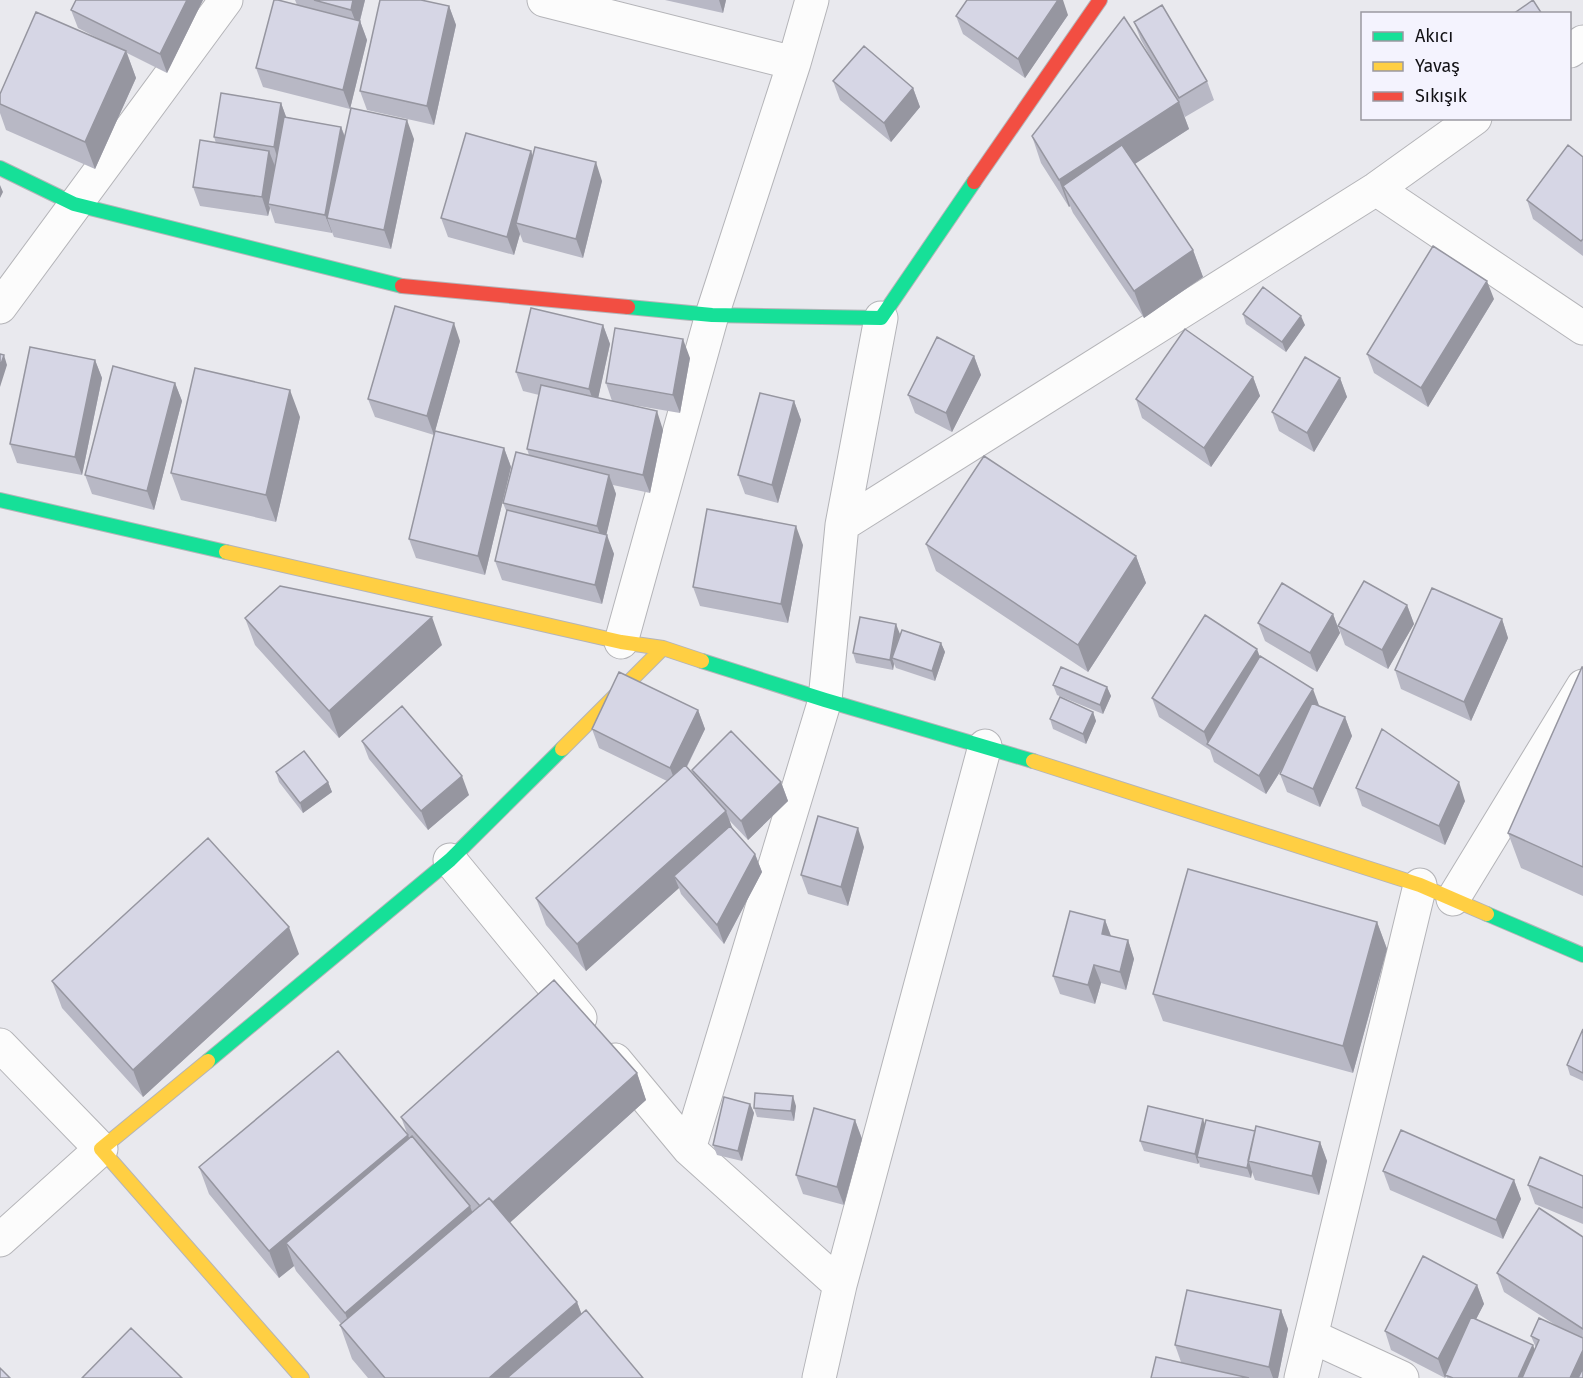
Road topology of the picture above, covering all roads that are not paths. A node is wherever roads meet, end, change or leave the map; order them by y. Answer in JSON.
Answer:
{"nodes":[{"id":1,"x":226,"y":0,"type":"edge"},
{"id":2,"x":543,"y":0,"type":"edge"},
{"id":3,"x":812,"y":0,"type":"edge"},
{"id":4,"x":1100,"y":0,"type":"edge"},
{"id":5,"x":794,"y":63,"type":"junction"},
{"id":6,"x":1472,"y":120,"type":"edge"},
{"id":7,"x":0,"y":168,"type":"edge"},
{"id":8,"x":1376,"y":189,"type":"junction"},
{"id":9,"x":74,"y":204,"type":"junction"},
{"id":10,"x":0,"y":307,"type":"edge"},
{"id":11,"x":712,"y":315,"type":"junction"},
{"id":12,"x":881,"y":318,"type":"junction"},
{"id":13,"x":1583,"y":328,"type":"edge"},
{"id":14,"x":0,"y":500,"type":"edge"},
{"id":15,"x":842,"y":525,"type":"junction"},
{"id":16,"x":621,"y":642,"type":"junction"},
{"id":17,"x":663,"y":648,"type":"junction"},
{"id":18,"x":1583,"y":686,"type":"edge"},
{"id":19,"x":825,"y":700,"type":"junction"},
{"id":20,"x":986,"y":746,"type":"junction"},
{"id":21,"x":450,"y":860,"type":"junction"},
{"id":22,"x":1420,"y":885,"type":"junction"},
{"id":23,"x":1453,"y":898,"type":"junction"},
{"id":24,"x":1583,"y":955,"type":"edge"},
{"id":25,"x":0,"y":1046,"type":"edge"},
{"id":26,"x":101,"y":1149,"type":"junction"},
{"id":27,"x":689,"y":1149,"type":"junction"},
{"id":28,"x":0,"y":1240,"type":"edge"},
{"id":29,"x":840,"y":1285,"type":"junction"},
{"id":30,"x":1311,"y":1336,"type":"junction"},
{"id":31,"x":302,"y":1378,"type":"edge"},
{"id":32,"x":819,"y":1378,"type":"edge"},
{"id":33,"x":1301,"y":1378,"type":"edge"},
{"id":34,"x":1402,"y":1378,"type":"edge"}],
"edges":[{"from":1,"to":9,"type":"street"},
{"from":2,"to":5,"type":"street"},
{"from":3,"to":5,"type":"street"},
{"from":4,"to":12,"type":"street"},
{"from":5,"to":11,"type":"street"},
{"from":6,"to":8,"type":"street"},
{"from":7,"to":9,"type":"street"},
{"from":8,"to":13,"type":"street"},
{"from":8,"to":15,"type":"street"},
{"from":9,"to":10,"type":"street"},
{"from":9,"to":11,"type":"street"},
{"from":11,"to":12,"type":"street"},
{"from":11,"to":16,"type":"street"},
{"from":12,"to":15,"type":"street"},
{"from":14,"to":16,"type":"street"},
{"from":15,"to":19,"type":"street"},
{"from":16,"to":17,"type":"street"},
{"from":17,"to":19,"type":"street"},
{"from":17,"to":21,"type":"street"},
{"from":18,"to":23,"type":"street"},
{"from":19,"to":20,"type":"street"},
{"from":19,"to":27,"type":"street"},
{"from":20,"to":22,"type":"street"},
{"from":20,"to":29,"type":"street"},
{"from":21,"to":26,"type":"street"},
{"from":21,"to":27,"type":"street"},
{"from":22,"to":23,"type":"street"},
{"from":22,"to":30,"type":"street"},
{"from":23,"to":24,"type":"street"},
{"from":25,"to":26,"type":"street"},
{"from":26,"to":28,"type":"street"},
{"from":26,"to":31,"type":"street"},
{"from":27,"to":29,"type":"street"},
{"from":29,"to":32,"type":"street"},
{"from":30,"to":33,"type":"street"},
{"from":30,"to":34,"type":"street"}]}
